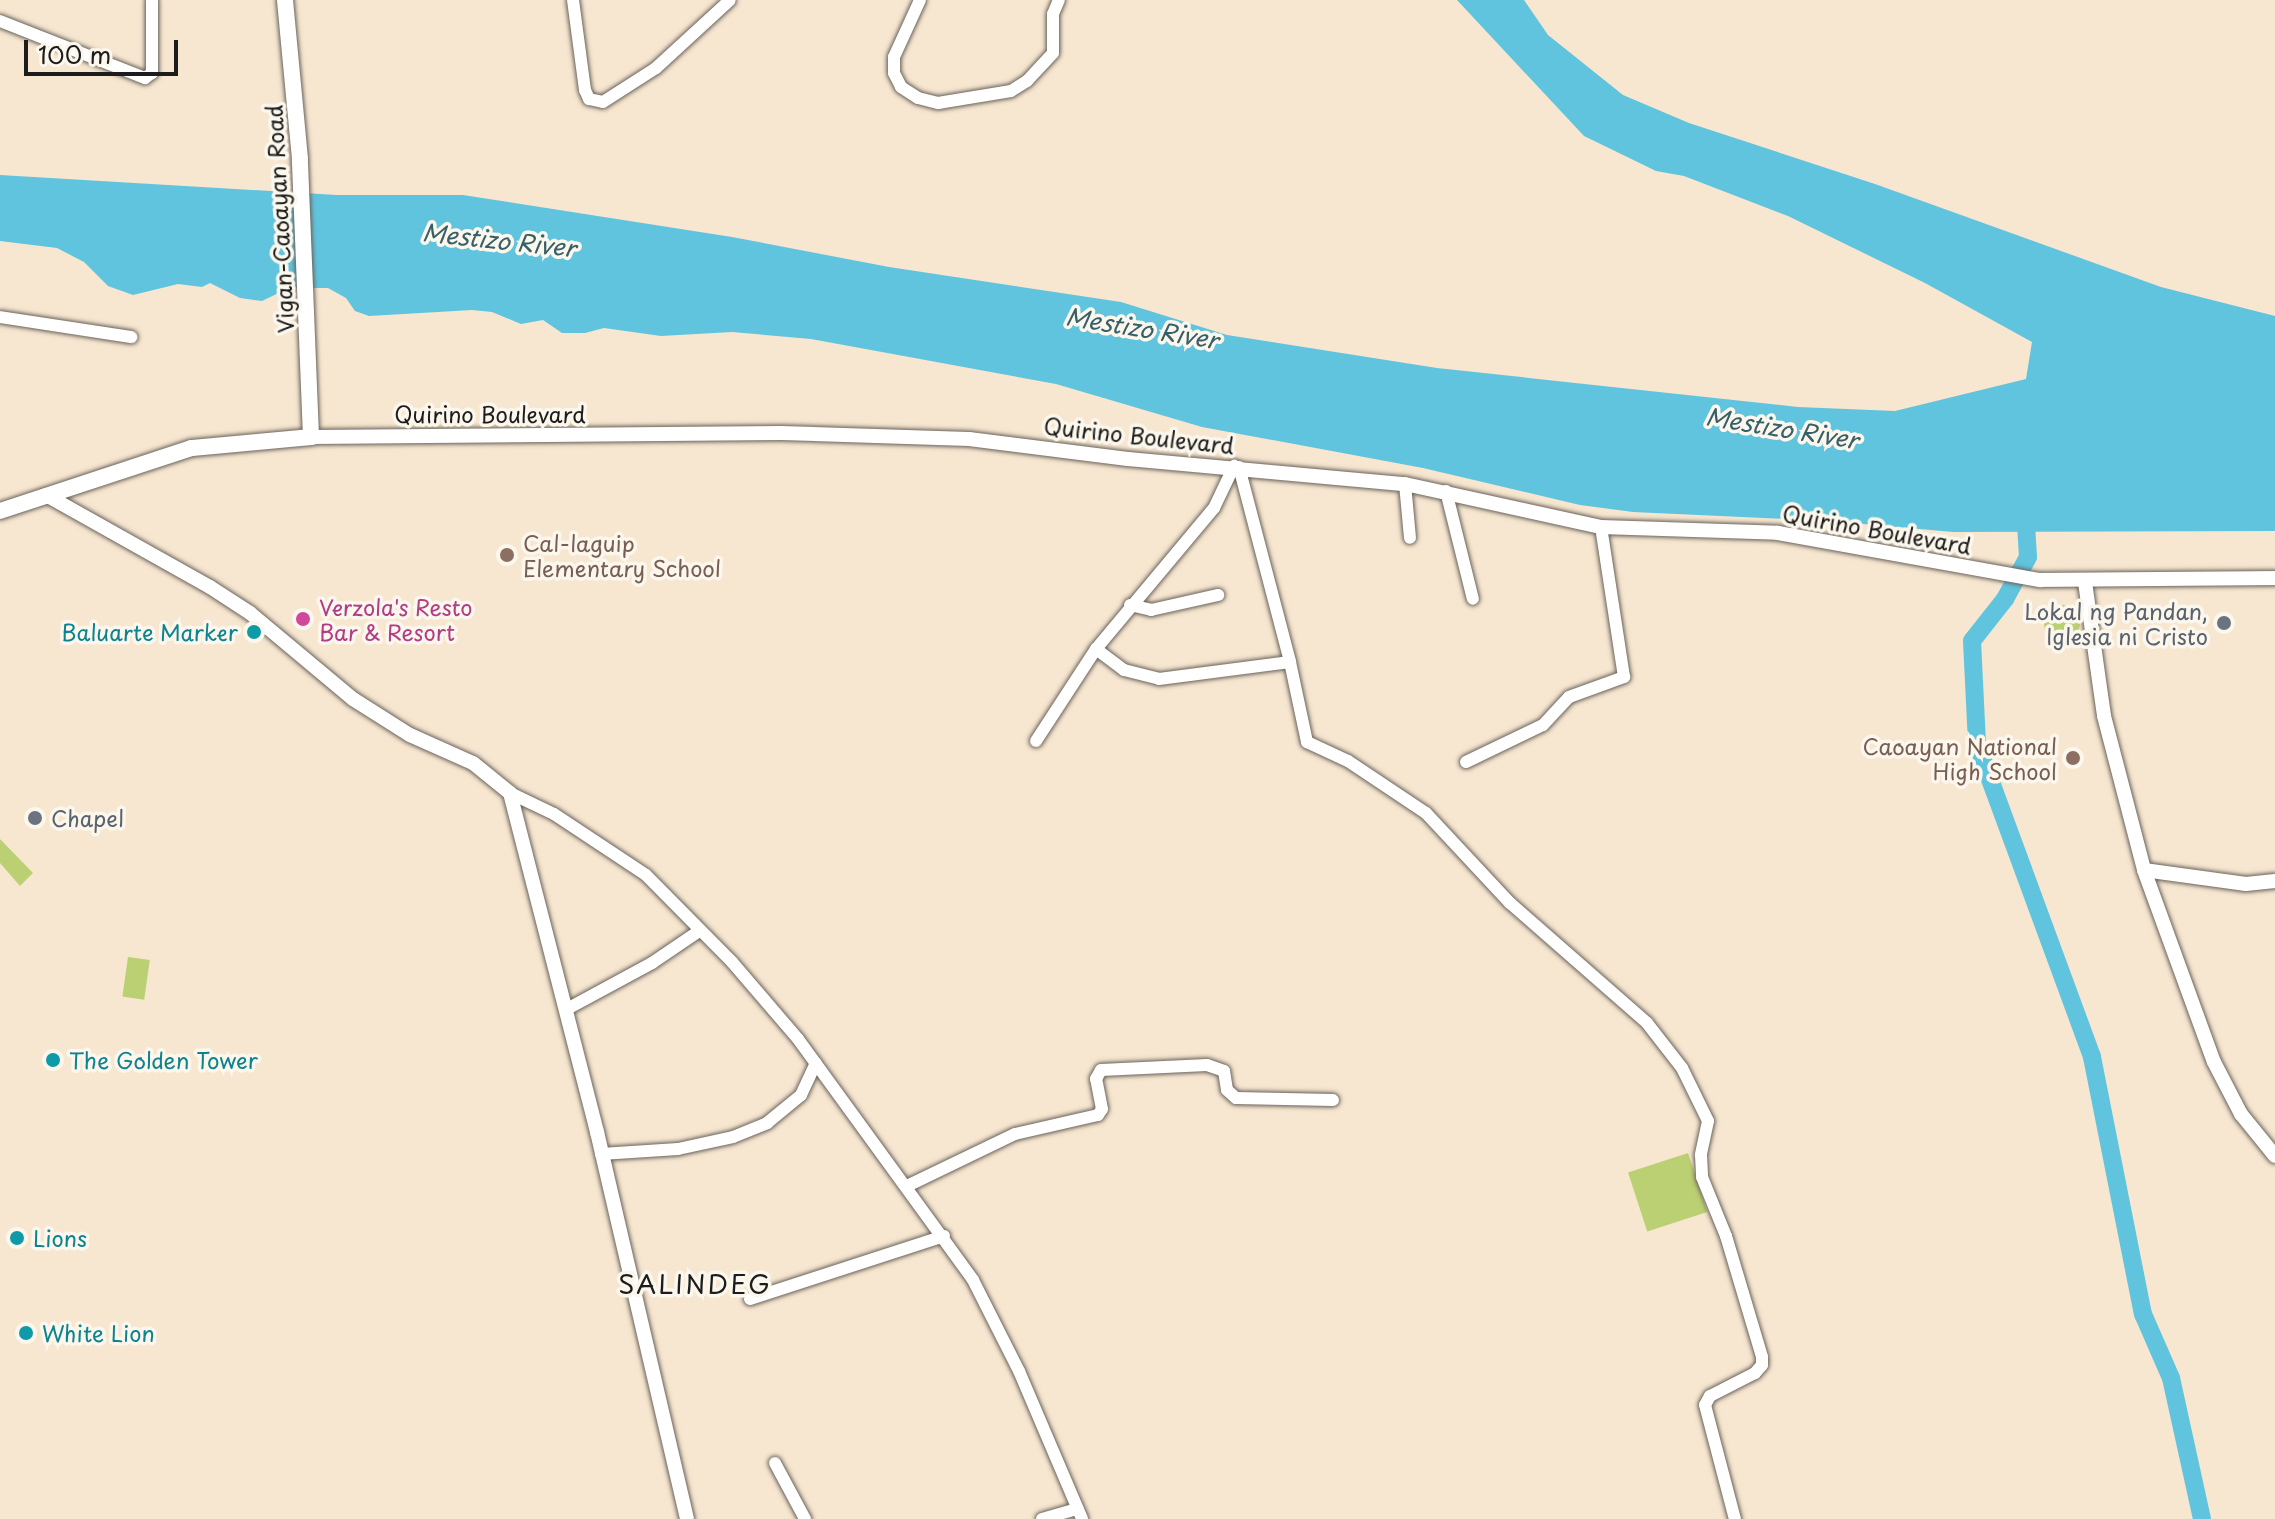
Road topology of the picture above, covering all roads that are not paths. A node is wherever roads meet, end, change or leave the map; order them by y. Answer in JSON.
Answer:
{"nodes":[{"id":1,"x":152,"y":0,"type":"edge"},
{"id":2,"x":285,"y":0,"type":"edge"},
{"id":3,"x":573,"y":0,"type":"edge"},
{"id":4,"x":730,"y":0,"type":"edge"},
{"id":5,"x":920,"y":0,"type":"edge"},
{"id":6,"x":1059,"y":0,"type":"edge"},
{"id":7,"x":0,"y":21,"type":"edge"},
{"id":8,"x":0,"y":317,"type":"edge"},
{"id":9,"x":131,"y":337,"type":"dead end"},
{"id":10,"x":311,"y":437,"type":"junction"},
{"id":11,"x":1237,"y":467,"type":"junction"},
{"id":12,"x":1405,"y":484,"type":"junction"},
{"id":13,"x":1446,"y":491,"type":"junction"},
{"id":14,"x":46,"y":495,"type":"junction"},
{"id":15,"x":0,"y":511,"type":"edge"},
{"id":16,"x":1601,"y":527,"type":"junction"},
{"id":17,"x":1410,"y":538,"type":"dead end"},
{"id":18,"x":2275,"y":578,"type":"edge"},
{"id":19,"x":2085,"y":582,"type":"junction"},
{"id":20,"x":1218,"y":595,"type":"dead end"},
{"id":21,"x":1473,"y":599,"type":"dead end"},
{"id":22,"x":1130,"y":605,"type":"junction"},
{"id":23,"x":1096,"y":649,"type":"junction"},
{"id":24,"x":1290,"y":662,"type":"junction"},
{"id":25,"x":1036,"y":741,"type":"dead end"},
{"id":26,"x":1466,"y":762,"type":"dead end"},
{"id":27,"x":510,"y":793,"type":"junction"},
{"id":28,"x":2144,"y":870,"type":"junction"},
{"id":29,"x":2275,"y":881,"type":"edge"},
{"id":30,"x":699,"y":931,"type":"junction"},
{"id":31,"x":567,"y":1009,"type":"junction"},
{"id":32,"x":816,"y":1063,"type":"junction"},
{"id":33,"x":1333,"y":1100,"type":"dead end"},
{"id":34,"x":2270,"y":1142,"type":"edge"},
{"id":35,"x":601,"y":1154,"type":"junction"},
{"id":36,"x":2275,"y":1156,"type":"edge"},
{"id":37,"x":907,"y":1186,"type":"junction"},
{"id":38,"x":944,"y":1236,"type":"junction"},
{"id":39,"x":750,"y":1299,"type":"dead end"},
{"id":40,"x":775,"y":1463,"type":"dead end"},
{"id":41,"x":1080,"y":1514,"type":"edge"},
{"id":42,"x":687,"y":1519,"type":"edge"},
{"id":43,"x":805,"y":1519,"type":"edge"},
{"id":44,"x":1042,"y":1519,"type":"edge"},
{"id":45,"x":1735,"y":1519,"type":"edge"}],
"edges":[{"from":1,"to":7,"type":"street"},
{"from":2,"to":10,"type":"main road","name":"Vigan-Caoayan Road"},
{"from":3,"to":4,"type":"street"},
{"from":5,"to":6,"type":"street"},
{"from":8,"to":9,"type":"street"},
{"from":10,"to":11,"type":"street","name":"Quirino Boulevard"},
{"from":10,"to":14,"type":"main road","name":"Quirino Boulevard"},
{"from":11,"to":12,"type":"street","name":"Quirino Boulevard"},
{"from":11,"to":22,"type":"street"},
{"from":11,"to":24,"type":"street"},
{"from":12,"to":13,"type":"street","name":"Quirino Boulevard"},
{"from":12,"to":17,"type":"street"},
{"from":13,"to":16,"type":"street","name":"Quirino Boulevard"},
{"from":13,"to":21,"type":"street"},
{"from":14,"to":15,"type":"main road","name":"Quirino Boulevard"},
{"from":14,"to":27,"type":"street"},
{"from":16,"to":19,"type":"street","name":"Quirino Boulevard"},
{"from":16,"to":26,"type":"street"},
{"from":18,"to":19,"type":"street","name":"Quirino Boulevard"},
{"from":19,"to":28,"type":"street"},
{"from":20,"to":22,"type":"street"},
{"from":22,"to":23,"type":"street"},
{"from":23,"to":24,"type":"street"},
{"from":23,"to":25,"type":"street"},
{"from":24,"to":45,"type":"street"},
{"from":27,"to":30,"type":"street"},
{"from":27,"to":31,"type":"street"},
{"from":28,"to":29,"type":"street"},
{"from":28,"to":34,"type":"street"},
{"from":30,"to":31,"type":"street"},
{"from":30,"to":32,"type":"street"},
{"from":31,"to":35,"type":"street"},
{"from":32,"to":35,"type":"street"},
{"from":32,"to":37,"type":"street"},
{"from":33,"to":37,"type":"street"},
{"from":34,"to":36,"type":"street"},
{"from":35,"to":42,"type":"street"},
{"from":37,"to":38,"type":"street"},
{"from":38,"to":39,"type":"street"},
{"from":38,"to":41,"type":"street"},
{"from":40,"to":43,"type":"street"},
{"from":41,"to":44,"type":"street"}]}
